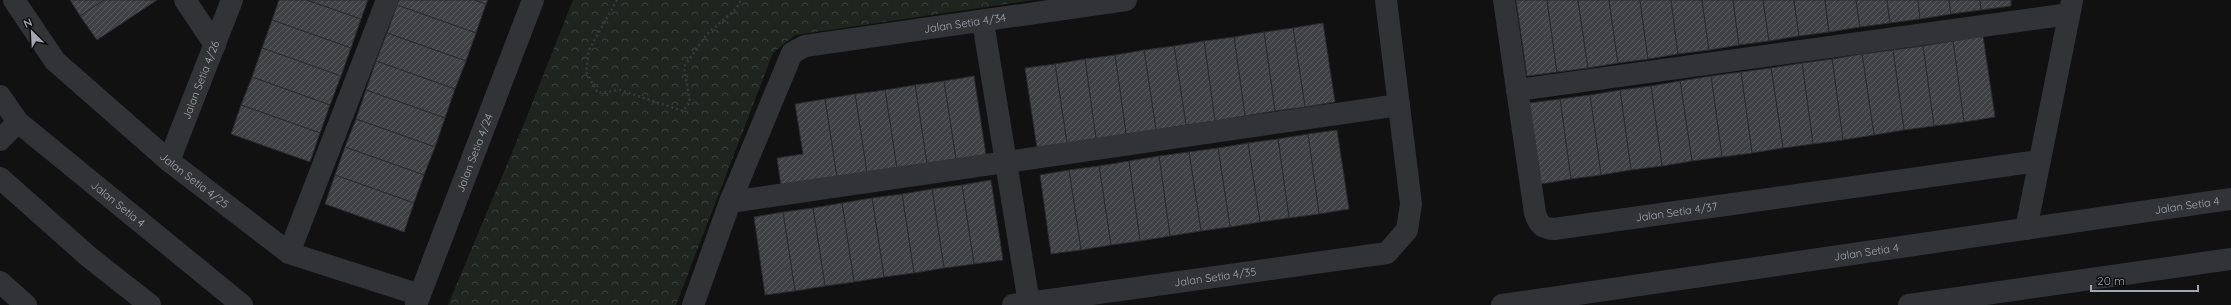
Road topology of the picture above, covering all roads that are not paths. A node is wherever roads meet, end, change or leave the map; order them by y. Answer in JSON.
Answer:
{"nodes":[{"id":1,"x":14,"y":0,"type":"edge"},
{"id":2,"x":185,"y":0,"type":"edge"},
{"id":3,"x":232,"y":0,"type":"edge"},
{"id":4,"x":387,"y":0,"type":"edge"},
{"id":5,"x":533,"y":0,"type":"edge"},
{"id":6,"x":1126,"y":0,"type":"edge"},
{"id":7,"x":1386,"y":0,"type":"edge"},
{"id":8,"x":1504,"y":0,"type":"edge"},
{"id":9,"x":2071,"y":7,"type":"edge"},
{"id":10,"x":983,"y":22,"type":"junction"},
{"id":11,"x":214,"y":45,"type":"junction"},
{"id":12,"x":1517,"y":90,"type":"junction"},
{"id":13,"x":0,"y":96,"type":"edge"},
{"id":14,"x":1399,"y":105,"type":"junction"},
{"id":15,"x":18,"y":122,"type":"junction"},
{"id":16,"x":0,"y":140,"type":"edge"},
{"id":17,"x":169,"y":161,"type":"junction"},
{"id":18,"x":2039,"y":161,"type":"junction"},
{"id":19,"x":1006,"y":162,"type":"junction"},
{"id":20,"x":0,"y":178,"type":"edge"},
{"id":21,"x":2231,"y":199,"type":"edge"},
{"id":22,"x":730,"y":202,"type":"junction"},
{"id":23,"x":2026,"y":228,"type":"junction"},
{"id":24,"x":289,"y":253,"type":"junction"},
{"id":25,"x":2231,"y":259,"type":"edge"},
{"id":26,"x":0,"y":282,"type":"edge"},
{"id":27,"x":418,"y":300,"type":"edge"},
{"id":28,"x":1021,"y":304,"type":"edge"},
{"id":29,"x":26,"y":305,"type":"edge"},
{"id":30,"x":150,"y":305,"type":"edge"},
{"id":31,"x":242,"y":305,"type":"edge"},
{"id":32,"x":693,"y":305,"type":"edge"},
{"id":33,"x":1502,"y":305,"type":"edge"},
{"id":34,"x":1909,"y":305,"type":"edge"}],
"edges":[{"from":1,"to":17,"type":"street","name":"Jalan Setia 4/25"},
{"from":2,"to":11,"type":"street"},
{"from":3,"to":11,"type":"street","name":"Jalan Setia 4/26"},
{"from":4,"to":24,"type":"street"},
{"from":5,"to":27,"type":"street","name":"Jalan Setia 4/24"},
{"from":6,"to":10,"type":"street","name":"Jalan Setia 4/34"},
{"from":7,"to":14,"type":"street"},
{"from":8,"to":12,"type":"street","name":"Jalan Setia 4/37"},
{"from":9,"to":12,"type":"street"},
{"from":9,"to":18,"type":"street"},
{"from":10,"to":19,"type":"street"},
{"from":10,"to":22,"type":"street","name":"Jalan Setia 4/34"},
{"from":11,"to":17,"type":"street","name":"Jalan Setia 4/26"},
{"from":12,"to":18,"type":"street","name":"Jalan Setia 4/37"},
{"from":13,"to":15,"type":"street","name":"Jalan Setia 4"},
{"from":14,"to":19,"type":"street"},
{"from":14,"to":28,"type":"street","name":"Jalan Setia 4/35"},
{"from":15,"to":16,"type":"street"},
{"from":15,"to":31,"type":"street","name":"Jalan Setia 4"},
{"from":17,"to":24,"type":"street","name":"Jalan Setia 4/25"},
{"from":18,"to":23,"type":"street"},
{"from":19,"to":22,"type":"street"},
{"from":19,"to":28,"type":"street"},
{"from":20,"to":30,"type":"street"},
{"from":21,"to":23,"type":"street","name":"Jalan Setia 4"},
{"from":22,"to":32,"type":"street"},
{"from":23,"to":33,"type":"street","name":"Jalan Setia 4"},
{"from":24,"to":27,"type":"street","name":"Jalan Setia 4/25"},
{"from":25,"to":34,"type":"street"},
{"from":26,"to":29,"type":"street"}]}
